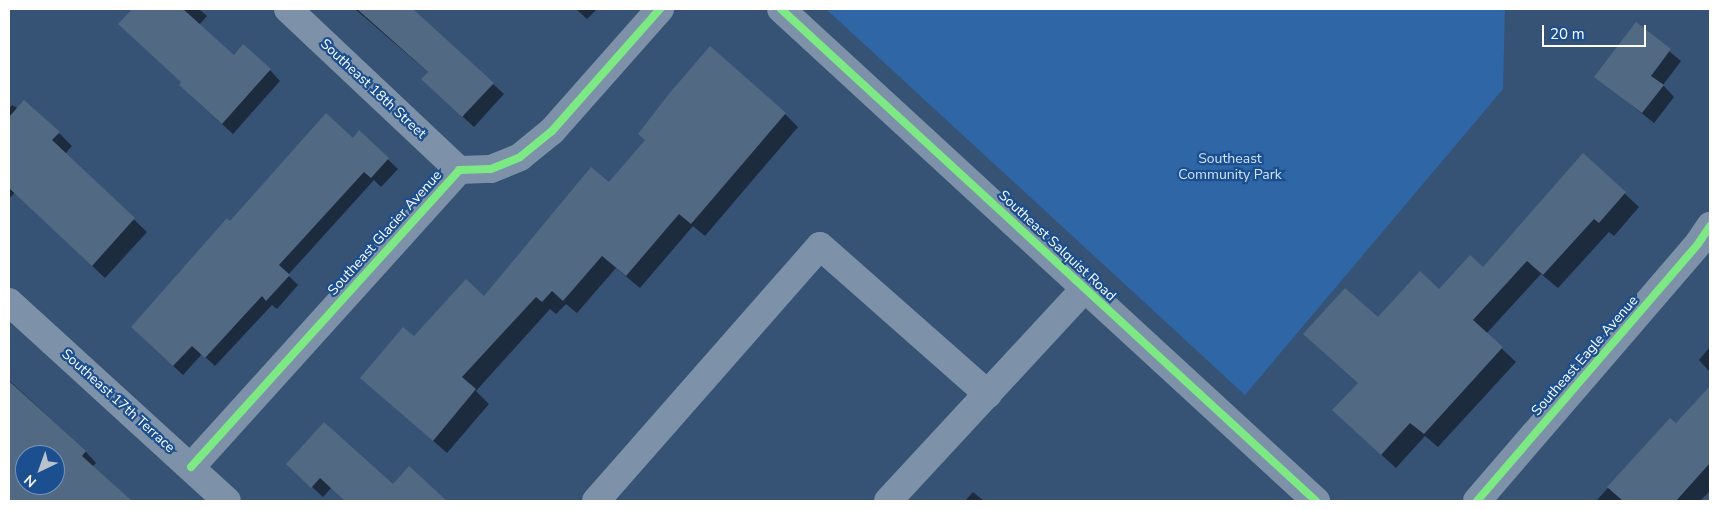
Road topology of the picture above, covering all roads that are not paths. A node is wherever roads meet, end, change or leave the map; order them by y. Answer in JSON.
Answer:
{"nodes":[{"id":1,"x":288,"y":9,"type":"edge"},
{"id":2,"x":660,"y":9,"type":"edge"},
{"id":3,"x":781,"y":9,"type":"edge"},
{"id":4,"x":459,"y":170,"type":"junction"},
{"id":5,"x":1710,"y":226,"type":"edge"},
{"id":6,"x":1085,"y":288,"type":"junction"},
{"id":7,"x":9,"y":302,"type":"edge"},
{"id":8,"x":988,"y":394,"type":"junction"},
{"id":9,"x":191,"y":467,"type":"junction"},
{"id":10,"x":227,"y":501,"type":"edge"},
{"id":11,"x":596,"y":501,"type":"edge"},
{"id":12,"x":888,"y":501,"type":"edge"},
{"id":13,"x":1316,"y":501,"type":"edge"},
{"id":14,"x":1477,"y":501,"type":"edge"}],
"edges":[{"from":1,"to":4,"type":"street","name":"Southeast 18th Street"},
{"from":2,"to":4,"type":"street","name":"Southeast Glacier Avenue"},
{"from":3,"to":6,"type":"street","name":"Southeast Salquist Road"},
{"from":4,"to":9,"type":"street","name":"Southeast Glacier Avenue"},
{"from":5,"to":14,"type":"street","name":"Southeast Eagle Avenue"},
{"from":6,"to":8,"type":"street"},
{"from":6,"to":13,"type":"street","name":"Southeast Salquist Road"},
{"from":7,"to":9,"type":"street","name":"Southeast 17th Terrace"},
{"from":8,"to":11,"type":"street"},
{"from":8,"to":12,"type":"street"},
{"from":9,"to":10,"type":"street","name":"Southeast 17th Terrace"}]}
